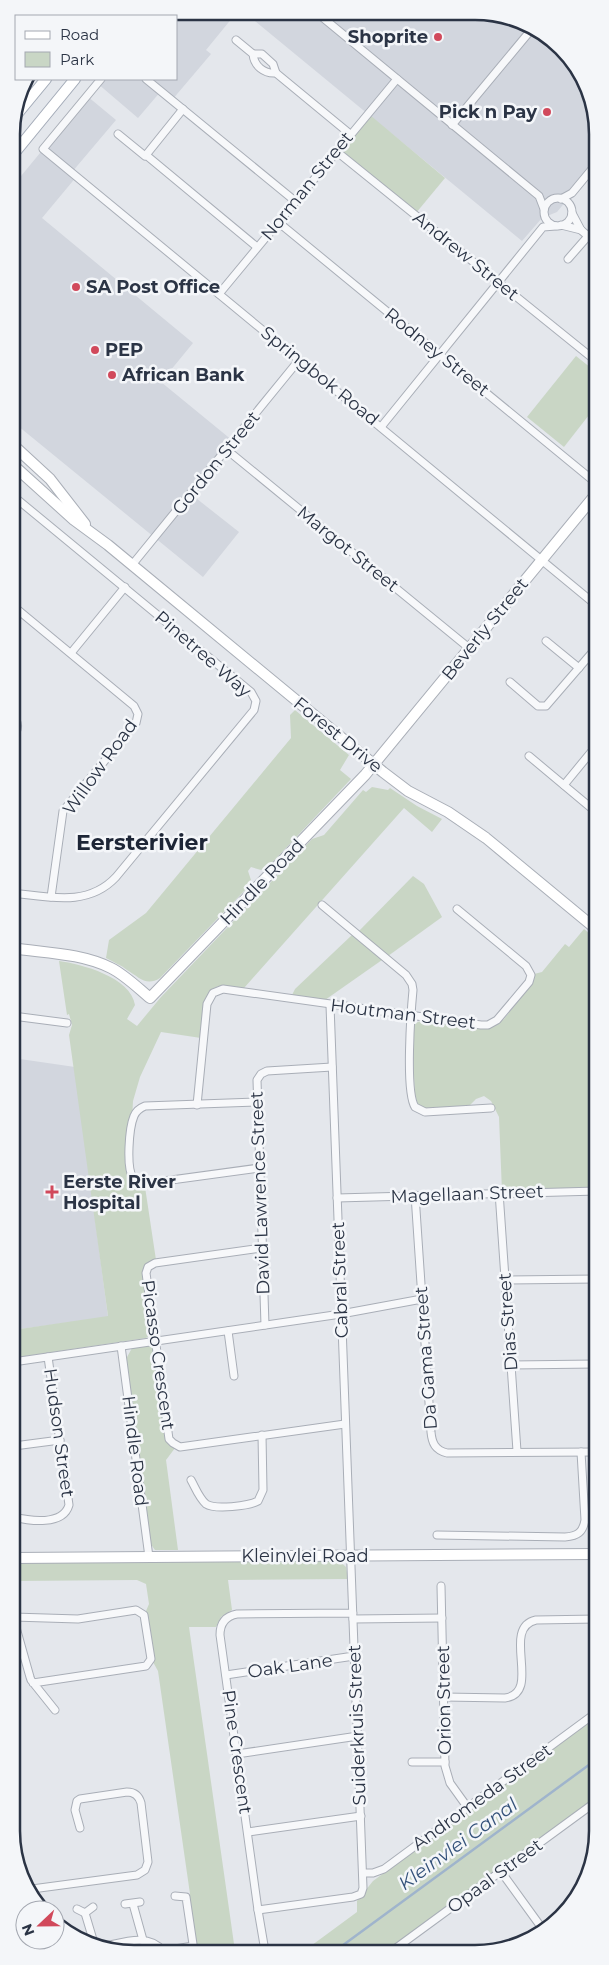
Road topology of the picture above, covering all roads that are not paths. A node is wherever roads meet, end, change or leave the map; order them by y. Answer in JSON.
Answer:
{"nodes":[{"id":1,"x":326,"y":20,"type":"edge"},
{"id":2,"x":528,"y":33,"type":"edge"},
{"id":3,"x":236,"y":40,"type":"dead end"},
{"id":4,"x":253,"y":54,"type":"junction"},
{"id":5,"x":276,"y":73,"type":"junction"},
{"id":6,"x":396,"y":79,"type":"junction"},
{"id":7,"x":45,"y":80,"type":"edge"},
{"id":8,"x":74,"y":80,"type":"edge"},
{"id":9,"x":100,"y":80,"type":"edge"},
{"id":10,"x":147,"y":80,"type":"edge"},
{"id":11,"x":24,"y":105,"type":"edge"},
{"id":12,"x":183,"y":109,"type":"junction"},
{"id":13,"x":452,"y":125,"type":"junction"},
{"id":14,"x":118,"y":134,"type":"dead end"},
{"id":15,"x":350,"y":134,"type":"junction"},
{"id":16,"x":20,"y":146,"type":"edge"},
{"id":17,"x":336,"y":151,"type":"junction"},
{"id":18,"x":146,"y":155,"type":"junction"},
{"id":19,"x":589,"y":172,"type":"edge"},
{"id":20,"x":572,"y":193,"type":"junction"},
{"id":21,"x":539,"y":196,"type":"junction"},
{"id":22,"x":558,"y":198,"type":"junction"},
{"id":23,"x":295,"y":201,"type":"junction"},
{"id":24,"x":571,"y":210,"type":"junction"},
{"id":25,"x":544,"y":211,"type":"junction"},
{"id":26,"x":278,"y":222,"type":"junction"},
{"id":27,"x":558,"y":226,"type":"junction"},
{"id":28,"x":543,"y":228,"type":"junction"},
{"id":29,"x":581,"y":230,"type":"junction"},
{"id":30,"x":588,"y":236,"type":"joint"},
{"id":31,"x":257,"y":247,"type":"junction"},
{"id":32,"x":568,"y":259,"type":"dead end"},
{"id":33,"x":498,"y":282,"type":"junction"},
{"id":34,"x":219,"y":294,"type":"junction"},
{"id":35,"x":440,"y":354,"type":"junction"},
{"id":36,"x":589,"y":355,"type":"edge"},
{"id":37,"x":299,"y":360,"type":"junction"},
{"id":38,"x":381,"y":427,"type":"junction"},
{"id":39,"x":227,"y":450,"type":"junction"},
{"id":40,"x":20,"y":451,"type":"edge"},
{"id":41,"x":20,"y":471,"type":"edge"},
{"id":42,"x":589,"y":477,"type":"edge"},
{"id":43,"x":20,"y":502,"type":"edge"},
{"id":44,"x":589,"y":503,"type":"edge"},
{"id":45,"x":88,"y":529,"type":"junction"},
{"id":46,"x":542,"y":560,"type":"junction"},
{"id":47,"x":132,"y":565,"type":"junction"},
{"id":48,"x":124,"y":587,"type":"junction"},
{"id":49,"x":589,"y":599,"type":"edge"},
{"id":50,"x":20,"y":612,"type":"edge"},
{"id":51,"x":546,"y":641,"type":"dead end"},
{"id":52,"x":469,"y":648,"type":"junction"},
{"id":53,"x":71,"y":654,"type":"junction"},
{"id":54,"x":589,"y":656,"type":"edge"},
{"id":55,"x":579,"y":668,"type":"junction"},
{"id":56,"x":510,"y":682,"type":"dead end"},
{"id":57,"x":589,"y":755,"type":"edge"},
{"id":58,"x":529,"y":756,"type":"dead end"},
{"id":59,"x":374,"y":764,"type":"junction"},
{"id":60,"x":564,"y":785,"type":"junction"},
{"id":61,"x":589,"y":806,"type":"edge"},
{"id":62,"x":20,"y":894,"type":"edge"},
{"id":63,"x":51,"y":897,"type":"junction"},
{"id":64,"x":322,"y":905,"type":"dead end"},
{"id":65,"x":457,"y":909,"type":"dead end"},
{"id":66,"x":589,"y":923,"type":"edge"},
{"id":67,"x":20,"y":949,"type":"edge"},
{"id":68,"x":330,"y":1005,"type":"junction"},
{"id":69,"x":410,"y":1016,"type":"junction"},
{"id":70,"x":20,"y":1017,"type":"edge"},
{"id":71,"x":67,"y":1023,"type":"dead end"},
{"id":72,"x":332,"y":1068,"type":"junction"},
{"id":73,"x":256,"y":1102,"type":"junction"},
{"id":74,"x":197,"y":1105,"type":"junction"},
{"id":75,"x":490,"y":1108,"type":"dead end"},
{"id":76,"x":259,"y":1168,"type":"junction"},
{"id":77,"x":589,"y":1191,"type":"edge"},
{"id":78,"x":499,"y":1192,"type":"junction"},
{"id":79,"x":415,"y":1195,"type":"junction"},
{"id":80,"x":338,"y":1198,"type":"junction"},
{"id":81,"x":261,"y":1248,"type":"junction"},
{"id":82,"x":589,"y":1279,"type":"edge"},
{"id":83,"x":505,"y":1280,"type":"junction"},
{"id":84,"x":422,"y":1299,"type":"junction"},
{"id":85,"x":342,"y":1314,"type":"junction"},
{"id":86,"x":265,"y":1325,"type":"junction"},
{"id":87,"x":228,"y":1331,"type":"junction"},
{"id":88,"x":155,"y":1341,"type":"junction"},
{"id":89,"x":121,"y":1346,"type":"junction"},
{"id":90,"x":48,"y":1357,"type":"junction"},
{"id":91,"x":20,"y":1361,"type":"edge"},
{"id":92,"x":589,"y":1364,"type":"edge"},
{"id":93,"x":511,"y":1365,"type":"junction"},
{"id":94,"x":234,"y":1376,"type":"dead end"},
{"id":95,"x":345,"y":1424,"type":"junction"},
{"id":96,"x":262,"y":1434,"type":"junction"},
{"id":97,"x":60,"y":1440,"type":"junction"},
{"id":98,"x":20,"y":1445,"type":"edge"},
{"id":99,"x":516,"y":1452,"type":"junction"},
{"id":100,"x":581,"y":1452,"type":"junction"},
{"id":101,"x":589,"y":1452,"type":"edge"},
{"id":102,"x":191,"y":1480,"type":"dead end"},
{"id":103,"x":20,"y":1519,"type":"edge"},
{"id":104,"x":437,"y":1535,"type":"dead end"},
{"id":105,"x":589,"y":1554,"type":"edge"},
{"id":106,"x":350,"y":1556,"type":"junction"},
{"id":107,"x":148,"y":1557,"type":"junction"},
{"id":108,"x":20,"y":1558,"type":"edge"},
{"id":109,"x":441,"y":1586,"type":"dead end"},
{"id":110,"x":353,"y":1616,"type":"junction"},
{"id":111,"x":20,"y":1617,"type":"edge"},
{"id":112,"x":442,"y":1618,"type":"junction"},
{"id":113,"x":589,"y":1619,"type":"edge"},
{"id":114,"x":20,"y":1644,"type":"edge"},
{"id":115,"x":354,"y":1656,"type":"junction"},
{"id":116,"x":226,"y":1675,"type":"junction"},
{"id":117,"x":33,"y":1683,"type":"junction"},
{"id":118,"x":444,"y":1697,"type":"junction"},
{"id":119,"x":54,"y":1710,"type":"dead end"},
{"id":120,"x":589,"y":1718,"type":"edge"},
{"id":121,"x":358,"y":1736,"type":"junction"},
{"id":122,"x":237,"y":1754,"type":"junction"},
{"id":123,"x":412,"y":1762,"type":"dead end"},
{"id":124,"x":445,"y":1762,"type":"junction"},
{"id":125,"x":468,"y":1808,"type":"junction"},
{"id":126,"x":589,"y":1808,"type":"edge"},
{"id":127,"x":361,"y":1816,"type":"junction"},
{"id":128,"x":80,"y":1828,"type":"dead end"},
{"id":129,"x":248,"y":1832,"type":"junction"},
{"id":130,"x":364,"y":1873,"type":"junction"},
{"id":131,"x":502,"y":1873,"type":"junction"},
{"id":132,"x":35,"y":1889,"type":"edge"},
{"id":133,"x":175,"y":1896,"type":"dead end"},
{"id":134,"x":125,"y":1904,"type":"dead end"},
{"id":135,"x":92,"y":1907,"type":"dead end"},
{"id":136,"x":76,"y":1908,"type":"dead end"},
{"id":137,"x":258,"y":1910,"type":"junction"},
{"id":138,"x":85,"y":1913,"type":"junction"},
{"id":139,"x":540,"y":1925,"type":"edge"},
{"id":140,"x":92,"y":1937,"type":"edge"},
{"id":141,"x":143,"y":1940,"type":"junction"},
{"id":142,"x":119,"y":1944,"type":"edge"},
{"id":143,"x":157,"y":1945,"type":"edge"},
{"id":144,"x":192,"y":1945,"type":"edge"},
{"id":145,"x":263,"y":1945,"type":"edge"},
{"id":146,"x":400,"y":1945,"type":"edge"}],
"edges":[{"from":1,"to":6,"type":"street"},
{"from":2,"to":13,"type":"street"},
{"from":3,"to":4,"type":"street"},
{"from":4,"to":5,"type":"street"},
{"from":4,"to":5,"type":"street"},
{"from":5,"to":15,"type":"street"},
{"from":6,"to":13,"type":"street"},
{"from":6,"to":15,"type":"street","name":"Norman Street"},
{"from":7,"to":11,"type":"street"},
{"from":8,"to":16,"type":"street"},
{"from":9,"to":34,"type":"street","name":"Springbok Road"},
{"from":10,"to":12,"type":"street"},
{"from":12,"to":18,"type":"street"},
{"from":12,"to":23,"type":"street"},
{"from":13,"to":21,"type":"street"},
{"from":14,"to":18,"type":"street"},
{"from":15,"to":17,"type":"street","name":"Norman Street"},
{"from":17,"to":23,"type":"street","name":"Norman Street"},
{"from":17,"to":33,"type":"street","name":"Andrew Street"},
{"from":18,"to":31,"type":"street"},
{"from":19,"to":20,"type":"street"},
{"from":20,"to":22,"type":"street"},
{"from":20,"to":24,"type":"street"},
{"from":21,"to":22,"type":"street"},
{"from":21,"to":25,"type":"street"},
{"from":22,"to":24,"type":"street"},
{"from":22,"to":25,"type":"street"},
{"from":23,"to":26,"type":"street","name":"Norman Street"},
{"from":24,"to":27,"type":"street"},
{"from":24,"to":29,"type":"street"},
{"from":25,"to":27,"type":"street"},
{"from":25,"to":28,"type":"street"},
{"from":26,"to":31,"type":"street","name":"Norman Street"},
{"from":26,"to":35,"type":"street","name":"Rodney Street"},
{"from":27,"to":28,"type":"street"},
{"from":27,"to":29,"type":"street"},
{"from":28,"to":33,"type":"street"},
{"from":29,"to":30,"type":"street"},
{"from":30,"to":32,"type":"street"},
{"from":31,"to":34,"type":"street","name":"Norman Street"},
{"from":33,"to":35,"type":"street"},
{"from":33,"to":36,"type":"street","name":"Andrew Street"},
{"from":34,"to":37,"type":"street","name":"Springbok Road"},
{"from":35,"to":38,"type":"street"},
{"from":35,"to":42,"type":"street","name":"Rodney Street"},
{"from":37,"to":38,"type":"street","name":"Springbok Road"},
{"from":37,"to":39,"type":"street","name":"Gordon Street"},
{"from":38,"to":46,"type":"street","name":"Springbok Road"},
{"from":39,"to":47,"type":"street","name":"Gordon Street"},
{"from":39,"to":52,"type":"street","name":"Margot Street"},
{"from":40,"to":45,"type":"street","name":"Forest Drive"},
{"from":41,"to":45,"type":"street","name":"Forest Drive"},
{"from":43,"to":48,"type":"street","name":"Pinetree Way"},
{"from":44,"to":46,"type":"street","name":"Beverly Street"},
{"from":45,"to":47,"type":"street","name":"Forest Drive"},
{"from":46,"to":49,"type":"street","name":"Springbok Road"},
{"from":46,"to":52,"type":"street","name":"Beverly Street"},
{"from":47,"to":59,"type":"street","name":"Forest Drive"},
{"from":48,"to":53,"type":"street"},
{"from":48,"to":63,"type":"street","name":"Pinetree Way"},
{"from":50,"to":53,"type":"street","name":"Willow Road"},
{"from":51,"to":55,"type":"street"},
{"from":52,"to":59,"type":"street","name":"Beverly Street"},
{"from":53,"to":63,"type":"street","name":"Willow Road"},
{"from":54,"to":55,"type":"street"},
{"from":55,"to":56,"type":"street"},
{"from":57,"to":60,"type":"street"},
{"from":58,"to":60,"type":"street"},
{"from":59,"to":66,"type":"street","name":"Forest Drive"},
{"from":59,"to":67,"type":"street","name":"Hindle Road"},
{"from":60,"to":61,"type":"street"},
{"from":62,"to":63,"type":"street"},
{"from":64,"to":69,"type":"street"},
{"from":65,"to":69,"type":"street","name":"Houtman Street"},
{"from":68,"to":69,"type":"street","name":"Houtman Street"},
{"from":68,"to":72,"type":"street","name":"Cabral Street"},
{"from":68,"to":74,"type":"street","name":"Houtman Street"},
{"from":69,"to":75,"type":"street"},
{"from":70,"to":71,"type":"street"},
{"from":72,"to":73,"type":"street","name":"David Lawrence Street"},
{"from":72,"to":80,"type":"street","name":"Cabral Street"},
{"from":73,"to":74,"type":"street"},
{"from":73,"to":76,"type":"street","name":"David Lawrence Street"},
{"from":74,"to":76,"type":"street"},
{"from":76,"to":81,"type":"street","name":"David Lawrence Street"},
{"from":77,"to":78,"type":"street","name":"Magellaan Street"},
{"from":78,"to":79,"type":"street","name":"Magellaan Street"},
{"from":78,"to":83,"type":"street","name":"Dias Street"},
{"from":79,"to":80,"type":"street","name":"Magellaan Street"},
{"from":79,"to":84,"type":"street","name":"Da Gama Street"},
{"from":80,"to":85,"type":"street","name":"Cabral Street"},
{"from":81,"to":86,"type":"street","name":"David Lawrence Street"},
{"from":81,"to":88,"type":"street","name":"Picasso Crescent"},
{"from":82,"to":83,"type":"street"},
{"from":83,"to":93,"type":"street","name":"Dias Street"},
{"from":84,"to":85,"type":"street"},
{"from":84,"to":99,"type":"street","name":"Da Gama Street"},
{"from":85,"to":86,"type":"street"},
{"from":85,"to":95,"type":"street","name":"Cabral Street"},
{"from":86,"to":87,"type":"street"},
{"from":87,"to":88,"type":"street"},
{"from":87,"to":94,"type":"street"},
{"from":88,"to":89,"type":"street"},
{"from":88,"to":96,"type":"street","name":"Picasso Crescent"},
{"from":89,"to":90,"type":"street"},
{"from":89,"to":107,"type":"street","name":"Hindle Road"},
{"from":90,"to":91,"type":"street"},
{"from":90,"to":97,"type":"street","name":"Hudson Street"},
{"from":92,"to":93,"type":"street"},
{"from":93,"to":99,"type":"street","name":"Dias Street"},
{"from":95,"to":96,"type":"street","name":"Picasso Crescent"},
{"from":95,"to":106,"type":"street","name":"Cabral Street"},
{"from":96,"to":102,"type":"street"},
{"from":97,"to":98,"type":"street"},
{"from":97,"to":103,"type":"street","name":"Hudson Street"},
{"from":99,"to":100,"type":"street","name":"Da Gama Street"},
{"from":100,"to":101,"type":"street","name":"Da Gama Street"},
{"from":100,"to":104,"type":"street"},
{"from":105,"to":106,"type":"street","name":"Kleinvlei Road"},
{"from":106,"to":107,"type":"street","name":"Kleinvlei Road"},
{"from":106,"to":110,"type":"street","name":"Suiderkruis Street"},
{"from":107,"to":108,"type":"street","name":"Kleinvlei Road"},
{"from":109,"to":112,"type":"street","name":"Orion Street"},
{"from":110,"to":112,"type":"street"},
{"from":110,"to":115,"type":"street","name":"Suiderkruis Street"},
{"from":110,"to":116,"type":"street","name":"Pine Crescent"},
{"from":111,"to":117,"type":"street"},
{"from":112,"to":118,"type":"street","name":"Orion Street"},
{"from":113,"to":118,"type":"street"},
{"from":114,"to":117,"type":"street"},
{"from":115,"to":116,"type":"street","name":"Oak Lane"},
{"from":115,"to":121,"type":"street","name":"Suiderkruis Street"},
{"from":116,"to":122,"type":"street","name":"Pine Crescent"},
{"from":117,"to":119,"type":"street"},
{"from":118,"to":124,"type":"street","name":"Orion Street"},
{"from":120,"to":125,"type":"street","name":"Andromeda Street"},
{"from":121,"to":122,"type":"street"},
{"from":121,"to":127,"type":"street","name":"Suiderkruis Street"},
{"from":122,"to":129,"type":"street","name":"Pine Crescent"},
{"from":123,"to":124,"type":"street"},
{"from":124,"to":125,"type":"street","name":"Orion Street"},
{"from":125,"to":130,"type":"street","name":"Andromeda Street"},
{"from":126,"to":131,"type":"street","name":"Opaal Street"},
{"from":127,"to":129,"type":"street"},
{"from":127,"to":130,"type":"street","name":"Suiderkruis Street"},
{"from":128,"to":132,"type":"street"},
{"from":129,"to":137,"type":"street","name":"Pine Crescent"},
{"from":130,"to":137,"type":"street","name":"Suiderkruis Street"},
{"from":131,"to":139,"type":"street"},
{"from":131,"to":146,"type":"street","name":"Opaal Street"},
{"from":133,"to":144,"type":"street"},
{"from":134,"to":141,"type":"street"},
{"from":135,"to":138,"type":"street"},
{"from":136,"to":138,"type":"street"},
{"from":137,"to":145,"type":"street","name":"Pine Crescent"},
{"from":138,"to":140,"type":"street"},
{"from":141,"to":142,"type":"street"},
{"from":141,"to":143,"type":"street"}]}
